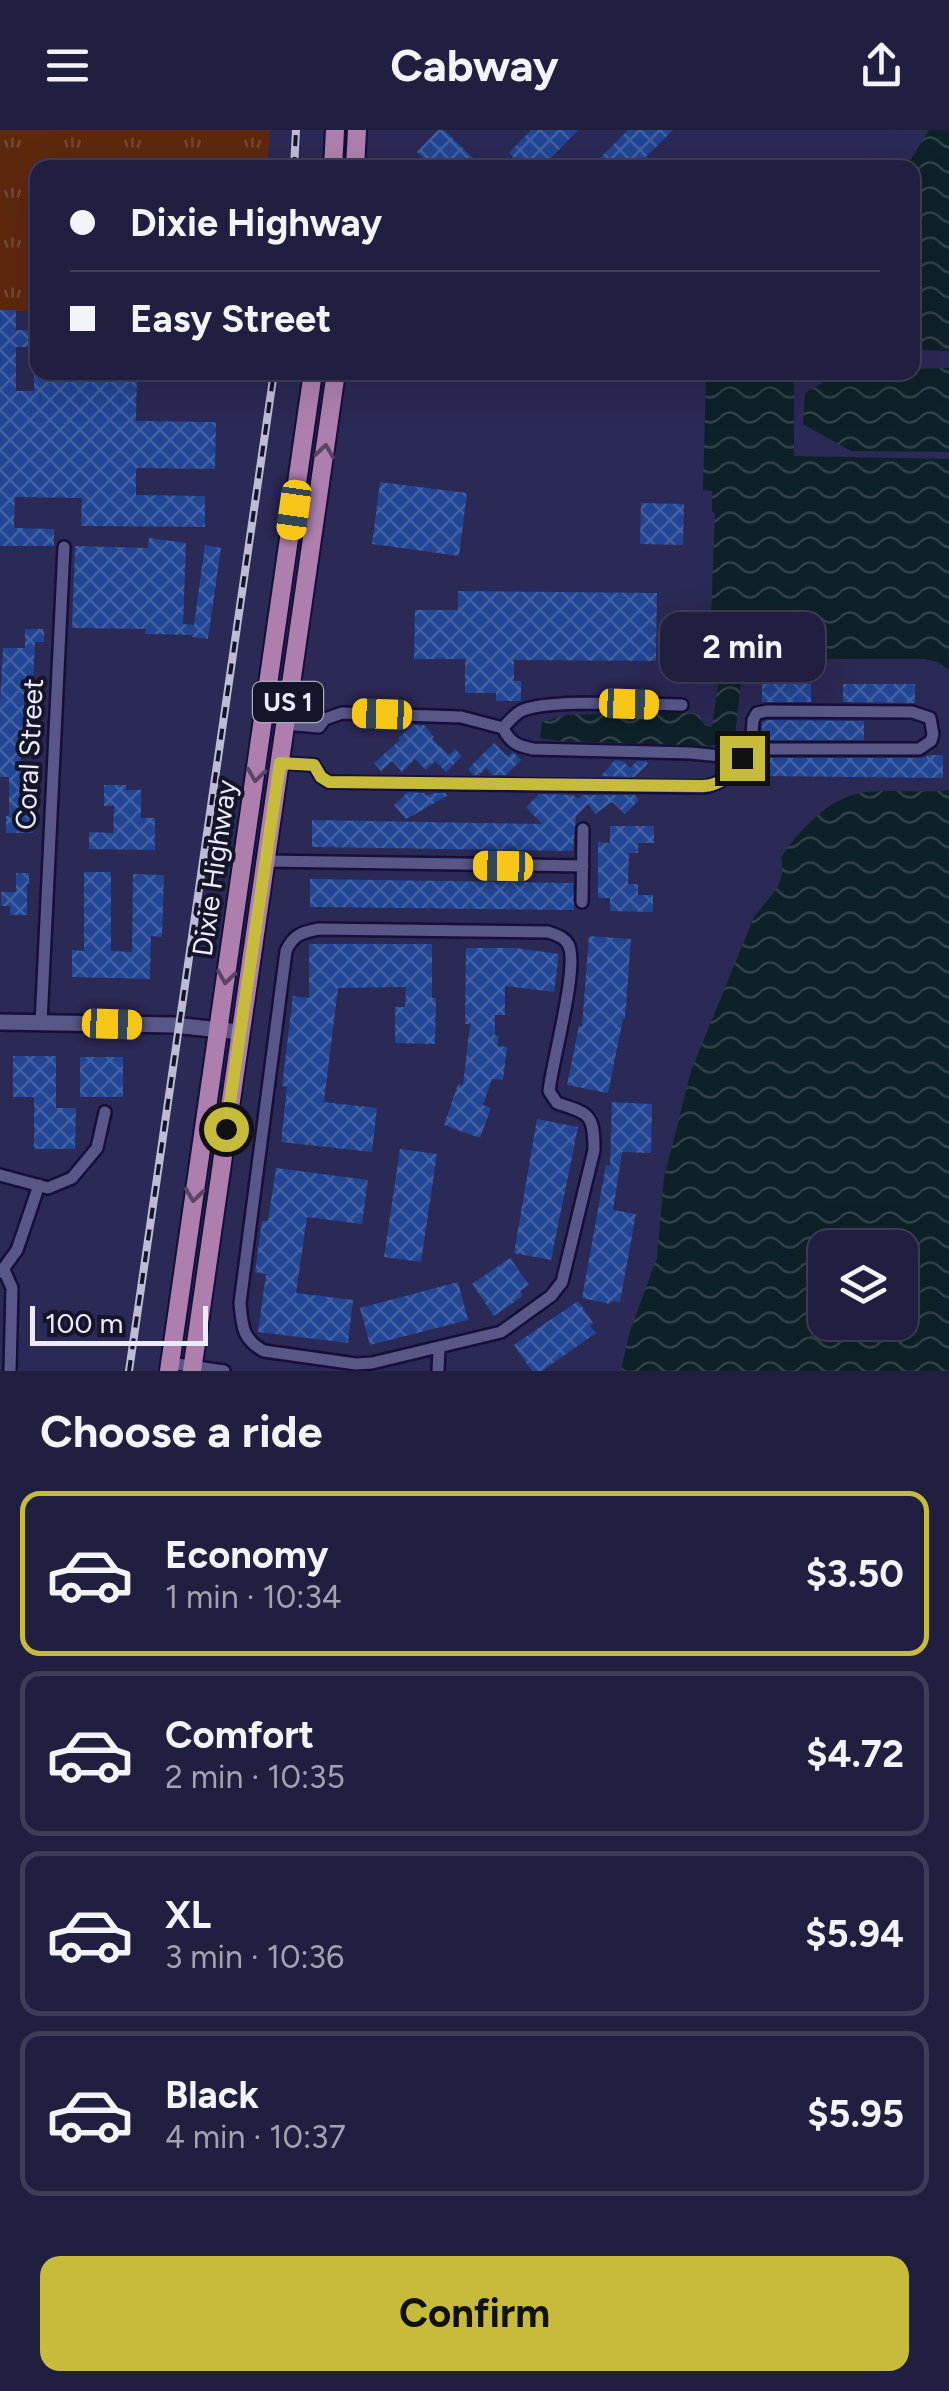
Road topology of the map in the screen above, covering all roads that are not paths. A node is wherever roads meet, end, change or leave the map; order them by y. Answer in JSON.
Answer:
{"nodes":[{"id":1,"x":335,"y":130,"type":"edge"},
{"id":2,"x":358,"y":130,"type":"edge"},
{"id":3,"x":333,"y":160,"type":"edge"},
{"id":4,"x":356,"y":160,"type":"edge"},
{"id":5,"x":312,"y":380,"type":"edge"},
{"id":6,"x":335,"y":380,"type":"edge"},
{"id":7,"x":64,"y":547,"type":"dead end"},
{"id":8,"x":285,"y":575,"type":"junction"},
{"id":9,"x":302,"y":610,"type":"junction"},
{"id":10,"x":682,"y":706,"type":"dead end"},
{"id":11,"x":285,"y":724,"type":"junction"},
{"id":12,"x":503,"y":728,"type":"junction"},
{"id":13,"x":747,"y":754,"type":"junction"},
{"id":14,"x":280,"y":763,"type":"junction"},
{"id":15,"x":583,"y":829,"type":"dead end"},
{"id":16,"x":266,"y":861,"type":"junction"},
{"id":17,"x":583,"y":866,"type":"junction"},
{"id":18,"x":582,"y":902,"type":"dead end"},
{"id":19,"x":0,"y":1022,"type":"edge"},
{"id":20,"x":40,"y":1023,"type":"junction"},
{"id":21,"x":218,"y":1030,"type":"junction"},
{"id":22,"x":240,"y":1032,"type":"junction"},
{"id":23,"x":106,"y":1112,"type":"dead end"},
{"id":24,"x":0,"y":1175,"type":"edge"},
{"id":25,"x":39,"y":1185,"type":"junction"},
{"id":26,"x":2,"y":1271,"type":"edge"},
{"id":27,"x":439,"y":1348,"type":"junction"},
{"id":28,"x":170,"y":1367,"type":"edge"},
{"id":29,"x":192,"y":1368,"type":"edge"},
{"id":30,"x":10,"y":1371,"type":"edge"},
{"id":31,"x":224,"y":1371,"type":"edge"},
{"id":32,"x":438,"y":1371,"type":"edge"}],
"edges":[{"from":1,"to":3,"type":"main road"},
{"from":2,"to":4,"type":"main road"},
{"from":5,"to":8,"type":"main road","name":"Dixie Highway","number":"US 1"},
{"from":9,"to":6,"type":"main road","name":"Dixie Highway","number":"US 1","one_way":true},
{"from":7,"to":20,"type":"street","name":"Coral Street"},
{"from":8,"to":9,"type":"main road"},
{"from":8,"to":21,"type":"main road","name":"Dixie Highway","number":"US 1","one_way":true},
{"from":9,"to":11,"type":"main road","name":"Dixie Highway","number":"US 1"},
{"from":10,"to":12,"type":"street"},
{"from":11,"to":12,"type":"street"},
{"from":11,"to":14,"type":"main road","name":"Dixie Highway","number":"US 1"},
{"from":12,"to":13,"type":"street"},
{"from":13,"to":13,"type":"street"},
{"from":13,"to":14,"type":"street"},
{"from":14,"to":16,"type":"main road","name":"Dixie Highway","number":"US 1"},
{"from":15,"to":17,"type":"street"},
{"from":16,"to":17,"type":"street"},
{"from":16,"to":22,"type":"main road","name":"Dixie Highway","number":"US 1"},
{"from":17,"to":18,"type":"street"},
{"from":19,"to":20,"type":"street"},
{"from":20,"to":21,"type":"street"},
{"from":21,"to":22,"type":"street"},
{"from":21,"to":28,"type":"main road","name":"Dixie Highway","number":"US 1","one_way":true},
{"from":22,"to":29,"type":"main road","name":"Dixie Highway","number":"US 1"},
{"from":23,"to":25,"type":"street"},
{"from":24,"to":25,"type":"street"},
{"from":25,"to":26,"type":"street"},
{"from":26,"to":30,"type":"street"},
{"from":27,"to":27,"type":"street"},
{"from":27,"to":32,"type":"street"},
{"from":28,"to":29,"type":"street"},
{"from":29,"to":31,"type":"street"}]}
